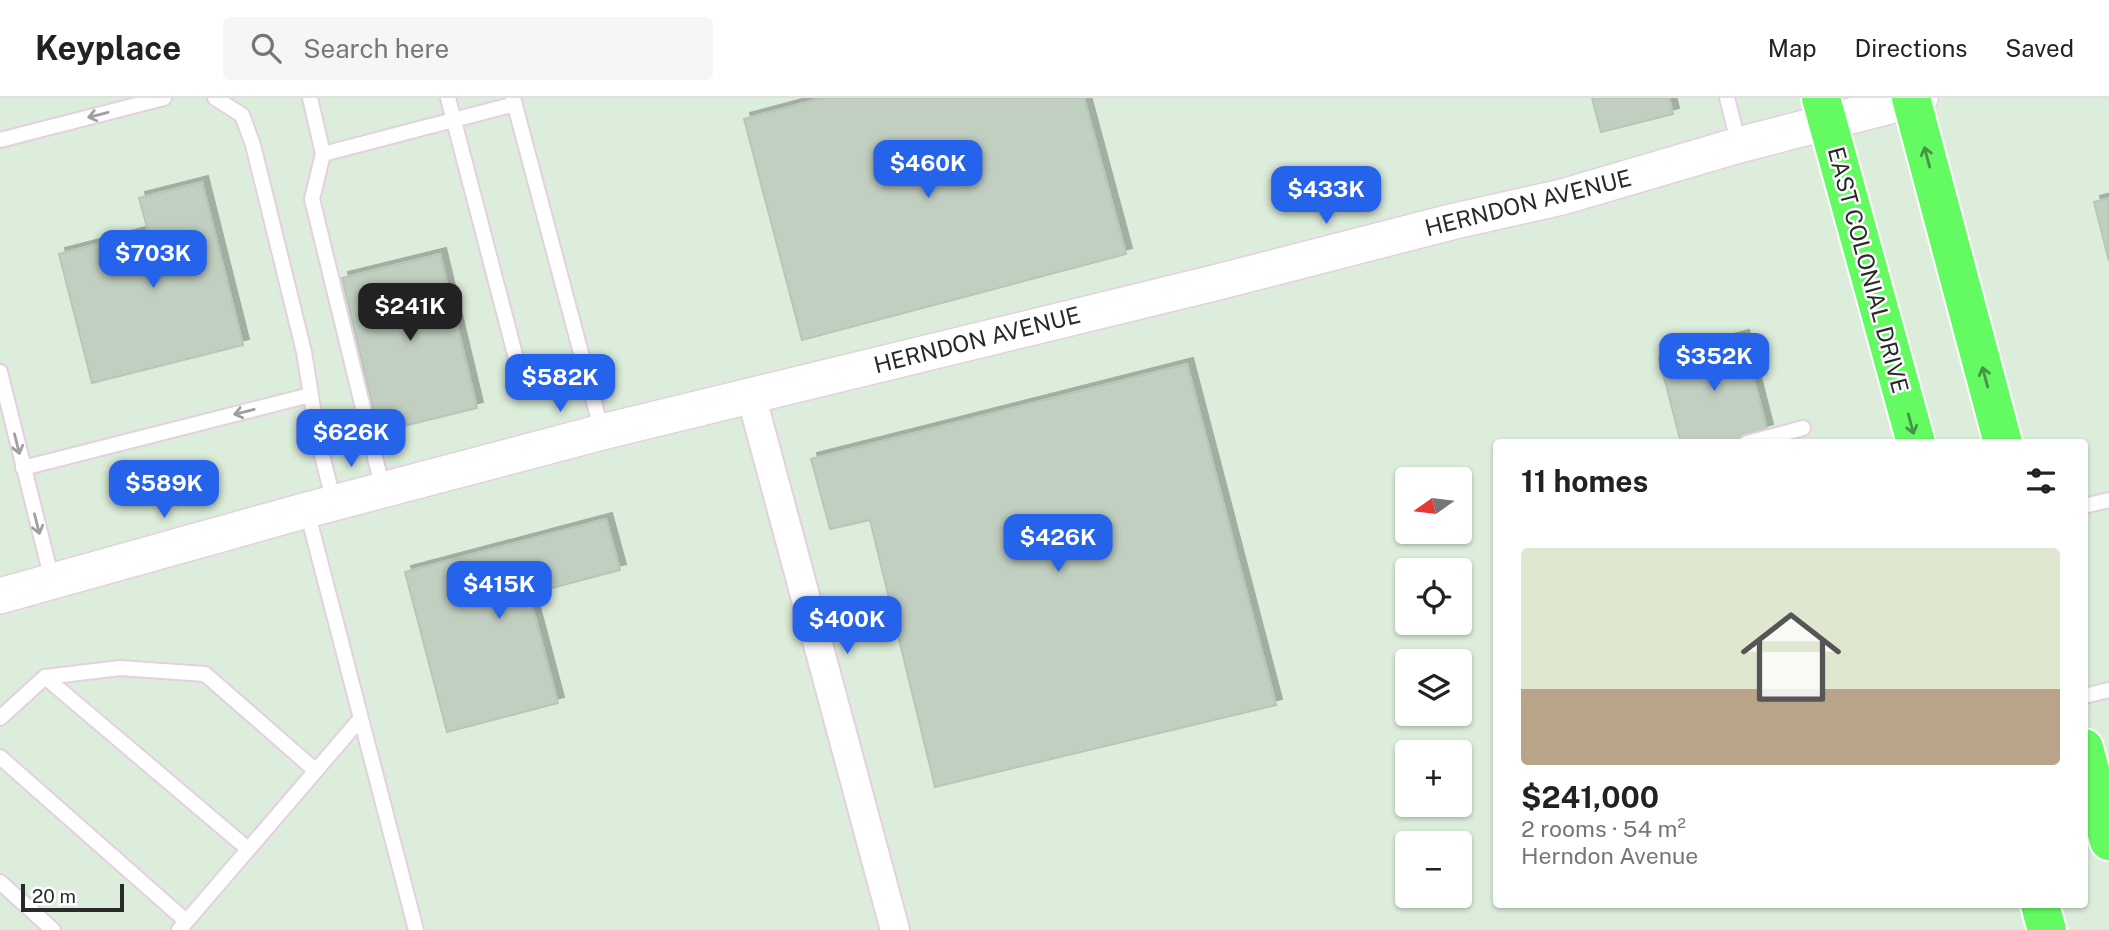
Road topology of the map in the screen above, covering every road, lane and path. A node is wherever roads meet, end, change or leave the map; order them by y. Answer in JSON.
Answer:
{"nodes":[{"id":1,"x":164,"y":98,"type":"edge"},
{"id":2,"x":215,"y":98,"type":"edge"},
{"id":3,"x":310,"y":98,"type":"edge"},
{"id":4,"x":448,"y":98,"type":"edge"},
{"id":5,"x":1727,"y":98,"type":"edge"},
{"id":6,"x":1914,"y":99,"type":"edge"},
{"id":7,"x":514,"y":101,"type":"edge"},
{"id":8,"x":1825,"y":110,"type":"edge"},
{"id":9,"x":453,"y":120,"type":"junction"},
{"id":10,"x":0,"y":140,"type":"edge"},
{"id":11,"x":1740,"y":145,"type":"junction"},
{"id":12,"x":323,"y":154,"type":"junction"},
{"id":13,"x":518,"y":366,"type":"dead end"},
{"id":14,"x":0,"y":372,"type":"edge"},
{"id":15,"x":310,"y":395,"type":"junction"},
{"id":16,"x":751,"y":395,"type":"junction"},
{"id":17,"x":1803,"y":429,"type":"dead end"},
{"id":18,"x":602,"y":432,"type":"junction"},
{"id":19,"x":1763,"y":439,"type":"edge"},
{"id":20,"x":1915,"y":439,"type":"edge"},
{"id":21,"x":2002,"y":439,"type":"edge"},
{"id":22,"x":23,"y":468,"type":"junction"},
{"id":23,"x":383,"y":490,"type":"junction"},
{"id":24,"x":2109,"y":500,"type":"edge"},
{"id":25,"x":2088,"y":505,"type":"edge"},
{"id":26,"x":320,"y":506,"type":"junction"},
{"id":27,"x":44,"y":582,"type":"junction"},
{"id":28,"x":0,"y":596,"type":"edge"},
{"id":29,"x":45,"y":677,"type":"junction"},
{"id":30,"x":2109,"y":690,"type":"edge"},
{"id":31,"x":2088,"y":695,"type":"edge"},
{"id":32,"x":0,"y":718,"type":"edge"},
{"id":33,"x":361,"y":718,"type":"junction"},
{"id":34,"x":0,"y":757,"type":"edge"},
{"id":35,"x":2088,"y":761,"type":"edge"},
{"id":36,"x":316,"y":771,"type":"junction"},
{"id":37,"x":2106,"y":817,"type":"edge"},
{"id":38,"x":248,"y":849,"type":"junction"},
{"id":39,"x":0,"y":882,"type":"edge"},
{"id":40,"x":2041,"y":908,"type":"edge"},
{"id":41,"x":182,"y":926,"type":"edge"},
{"id":42,"x":53,"y":930,"type":"edge"},
{"id":43,"x":415,"y":930,"type":"edge"},
{"id":44,"x":895,"y":930,"type":"edge"},
{"id":45,"x":2047,"y":930,"type":"edge"}],
"edges":[{"from":1,"to":10,"type":"lane","one_way":true},
{"from":2,"to":15,"type":"lane"},
{"from":3,"to":12,"type":"lane"},
{"from":4,"to":9,"type":"lane"},
{"from":5,"to":11,"type":"lane"},
{"from":6,"to":8,"type":"street","name":"HERNDON AVENUE"},
{"from":21,"to":6,"type":"highway","one_way":true},
{"from":7,"to":9,"type":"lane"},
{"from":7,"to":18,"type":"lane"},
{"from":8,"to":11,"type":"street","name":"HERNDON AVENUE"},
{"from":8,"to":20,"type":"highway","name":"EAST COLONIAL DRIVE","one_way":true},
{"from":9,"to":12,"type":"lane"},
{"from":9,"to":13,"type":"lane"},
{"from":11,"to":16,"type":"street","name":"HERNDON AVENUE"},
{"from":12,"to":23,"type":"lane"},
{"from":14,"to":22,"type":"lane","one_way":true},
{"from":15,"to":22,"type":"lane","one_way":true},
{"from":15,"to":26,"type":"lane"},
{"from":16,"to":18,"type":"street","name":"HERNDON AVENUE"},
{"from":16,"to":44,"type":"street"},
{"from":17,"to":19,"type":"lane"},
{"from":18,"to":23,"type":"street","name":"HERNDON AVENUE"},
{"from":22,"to":27,"type":"lane","one_way":true},
{"from":23,"to":26,"type":"street","name":"HERNDON AVENUE"},
{"from":24,"to":25,"type":"lane"},
{"from":26,"to":27,"type":"street","name":"HERNDON AVENUE"},
{"from":26,"to":33,"type":"lane"},
{"from":27,"to":28,"type":"street","name":"HERNDON AVENUE"},
{"from":29,"to":32,"type":"lane"},
{"from":29,"to":36,"type":"lane"},
{"from":29,"to":38,"type":"lane"},
{"from":30,"to":31,"type":"lane"},
{"from":33,"to":36,"type":"lane"},
{"from":33,"to":43,"type":"lane"},
{"from":34,"to":41,"type":"lane"},
{"from":35,"to":37,"type":"highway"},
{"from":36,"to":38,"type":"lane"},
{"from":38,"to":41,"type":"lane"},
{"from":39,"to":42,"type":"lane"},
{"from":40,"to":45,"type":"highway"}]}
